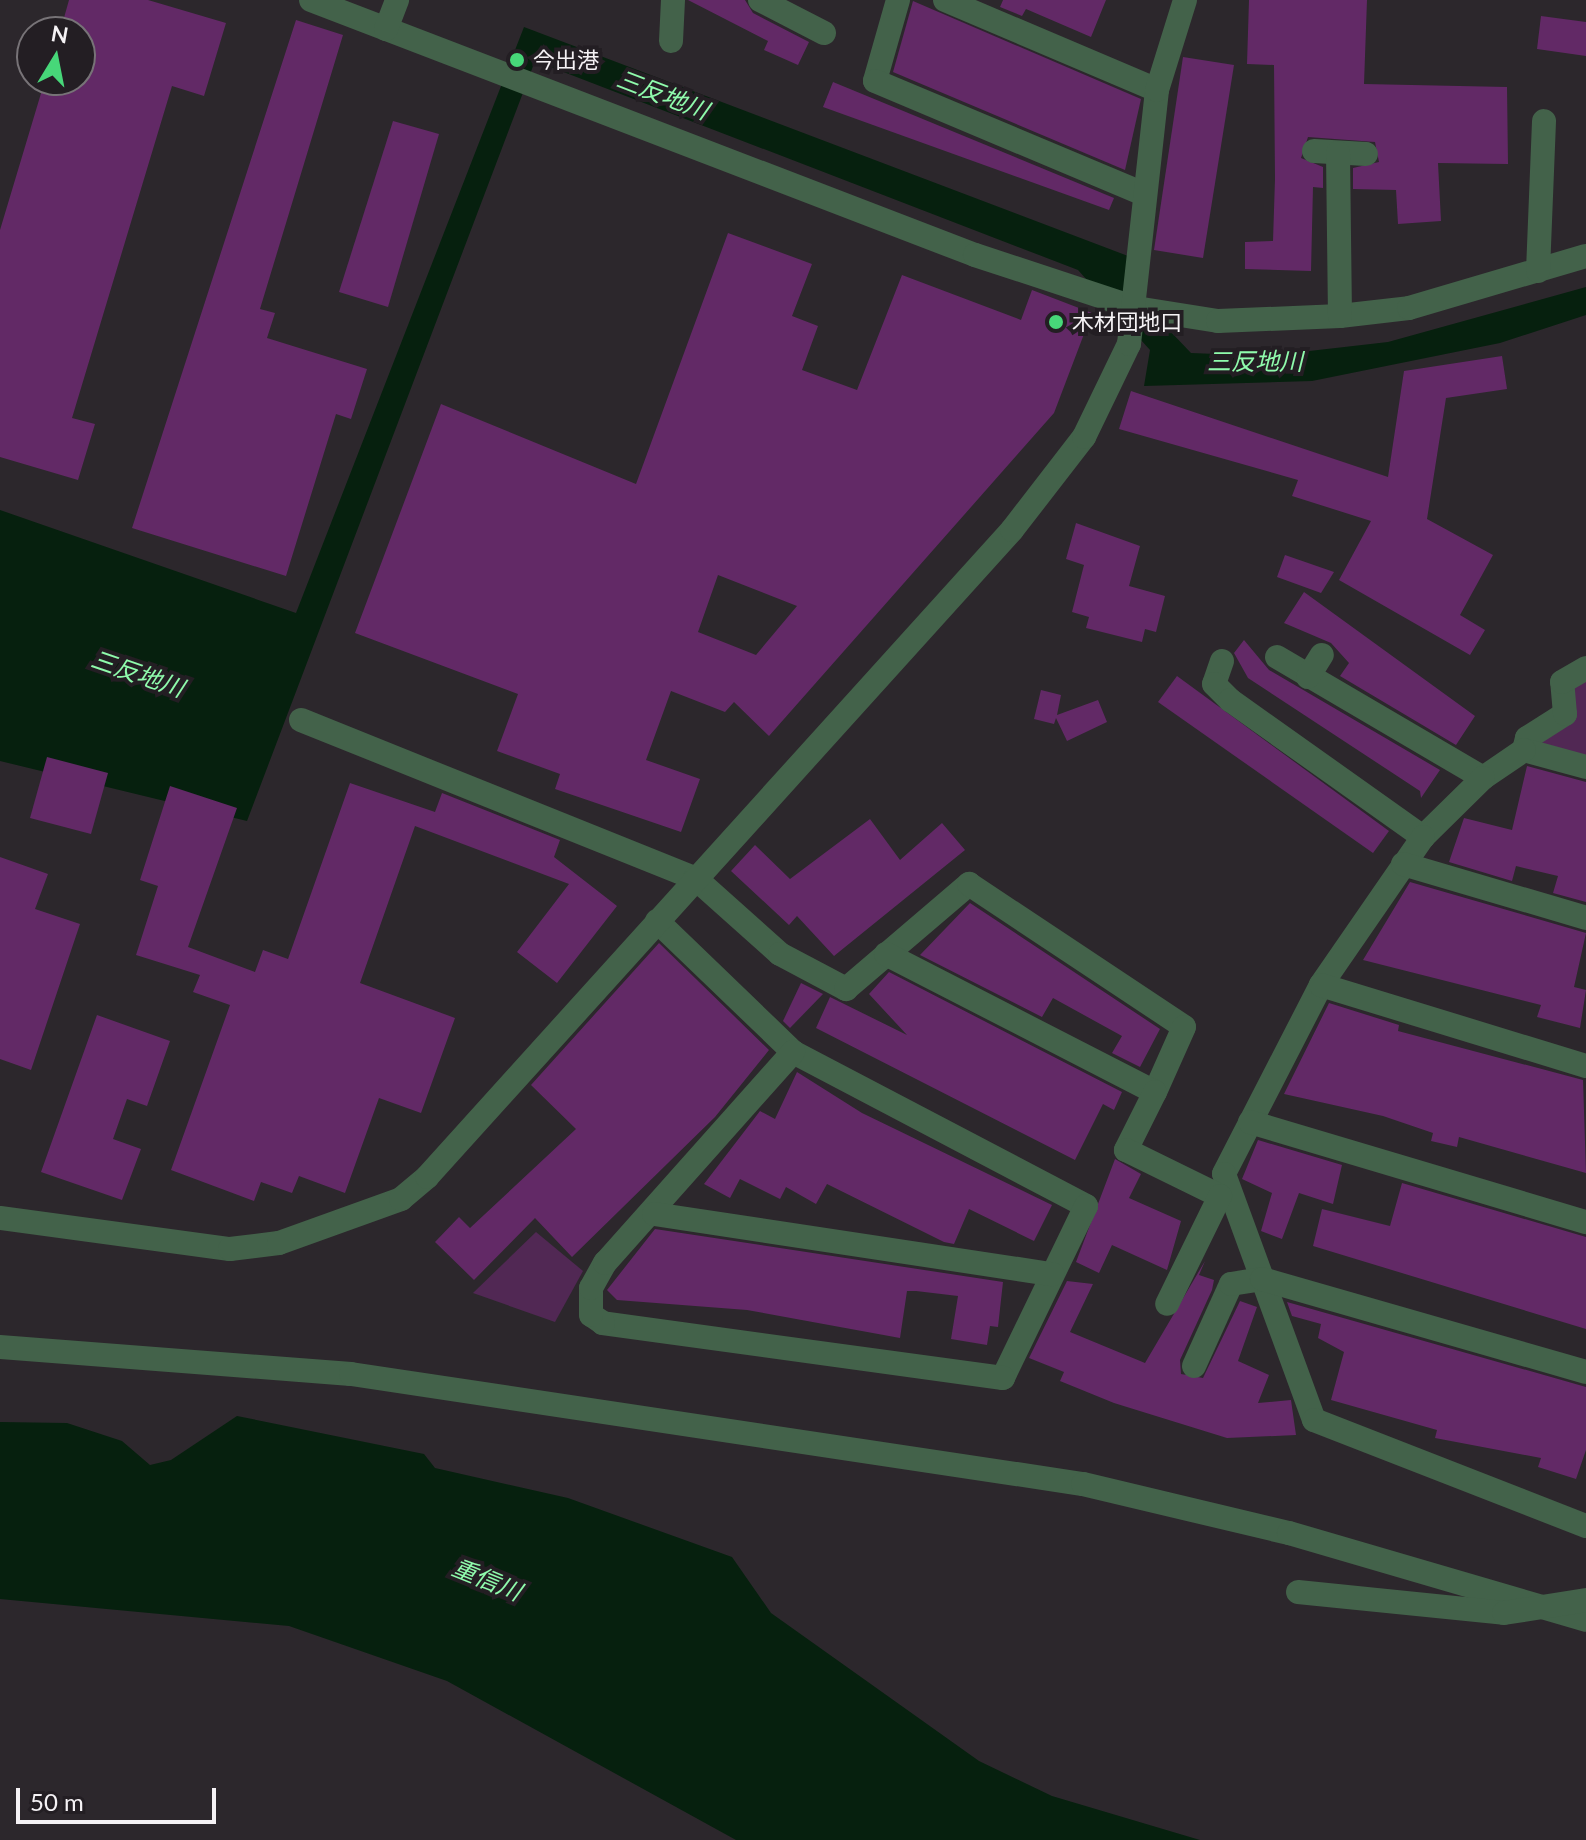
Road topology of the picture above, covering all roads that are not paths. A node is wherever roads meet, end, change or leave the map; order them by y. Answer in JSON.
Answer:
{"nodes":[{"id":1,"x":311,"y":0,"type":"edge"},
{"id":2,"x":397,"y":0,"type":"edge"},
{"id":3,"x":673,"y":0,"type":"edge"},
{"id":4,"x":898,"y":0,"type":"edge"},
{"id":5,"x":945,"y":0,"type":"edge"},
{"id":6,"x":1185,"y":0,"type":"edge"},
{"id":7,"x":764,"y":1,"type":"edge"},
{"id":8,"x":386,"y":29,"type":"junction"},
{"id":9,"x":824,"y":33,"type":"dead end"},
{"id":10,"x":671,"y":41,"type":"dead end"},
{"id":11,"x":1157,"y":90,"type":"junction"},
{"id":12,"x":1544,"y":121,"type":"dead end"},
{"id":13,"x":1366,"y":154,"type":"dead end"},
{"id":14,"x":1144,"y":194,"type":"junction"},
{"id":15,"x":1586,"y":256,"type":"edge"},
{"id":16,"x":1538,"y":271,"type":"junction"},
{"id":17,"x":1136,"y":308,"type":"junction"},
{"id":18,"x":1340,"y":316,"type":"junction"},
{"id":19,"x":1322,"y":655,"type":"dead end"},
{"id":20,"x":1277,"y":657,"type":"dead end"},
{"id":21,"x":1222,"y":661,"type":"dead end"},
{"id":22,"x":1586,"y":668,"type":"edge"},
{"id":23,"x":1308,"y":677,"type":"junction"},
{"id":24,"x":301,"y":720,"type":"dead end"},
{"id":25,"x":1524,"y":750,"type":"junction"},
{"id":26,"x":1586,"y":767,"type":"edge"},
{"id":27,"x":1483,"y":778,"type":"junction"},
{"id":28,"x":1423,"y":837,"type":"junction"},
{"id":29,"x":1403,"y":864,"type":"junction"},
{"id":30,"x":695,"y":878,"type":"junction"},
{"id":31,"x":1586,"y":918,"type":"edge"},
{"id":32,"x":657,"y":921,"type":"junction"},
{"id":33,"x":886,"y":954,"type":"junction"},
{"id":34,"x":1321,"y":985,"type":"junction"},
{"id":35,"x":793,"y":1052,"type":"junction"},
{"id":36,"x":1586,"y":1066,"type":"edge"},
{"id":37,"x":1155,"y":1092,"type":"junction"},
{"id":38,"x":1250,"y":1122,"type":"junction"},
{"id":39,"x":1225,"y":1194,"type":"junction"},
{"id":40,"x":654,"y":1214,"type":"junction"},
{"id":41,"x":0,"y":1218,"type":"edge"},
{"id":42,"x":1586,"y":1222,"type":"edge"},
{"id":43,"x":1053,"y":1274,"type":"junction"},
{"id":44,"x":1262,"y":1279,"type":"junction"},
{"id":45,"x":1167,"y":1304,"type":"dead end"},
{"id":46,"x":0,"y":1347,"type":"edge"},
{"id":47,"x":1194,"y":1366,"type":"dead end"},
{"id":48,"x":1586,"y":1372,"type":"edge"},
{"id":49,"x":1586,"y":1526,"type":"edge"},
{"id":50,"x":1298,"y":1592,"type":"dead end"},
{"id":51,"x":1586,"y":1600,"type":"edge"},
{"id":52,"x":1542,"y":1607,"type":"junction"},
{"id":53,"x":1586,"y":1620,"type":"edge"}],
"edges":[{"from":1,"to":8,"type":"street"},
{"from":2,"to":8,"type":"street"},
{"from":3,"to":10,"type":"street"},
{"from":4,"to":14,"type":"street"},
{"from":5,"to":11,"type":"street"},
{"from":6,"to":11,"type":"street"},
{"from":7,"to":9,"type":"street"},
{"from":8,"to":17,"type":"street"},
{"from":11,"to":14,"type":"street"},
{"from":12,"to":16,"type":"street"},
{"from":13,"to":18,"type":"street"},
{"from":14,"to":17,"type":"street"},
{"from":15,"to":16,"type":"street"},
{"from":16,"to":18,"type":"street"},
{"from":17,"to":18,"type":"street"},
{"from":17,"to":30,"type":"street"},
{"from":19,"to":23,"type":"street"},
{"from":20,"to":23,"type":"street"},
{"from":21,"to":28,"type":"street"},
{"from":22,"to":25,"type":"street"},
{"from":23,"to":27,"type":"street"},
{"from":24,"to":30,"type":"street"},
{"from":25,"to":26,"type":"street"},
{"from":25,"to":27,"type":"street"},
{"from":27,"to":28,"type":"street"},
{"from":28,"to":29,"type":"street"},
{"from":29,"to":31,"type":"street"},
{"from":29,"to":34,"type":"street"},
{"from":30,"to":32,"type":"street"},
{"from":30,"to":33,"type":"street"},
{"from":32,"to":35,"type":"street"},
{"from":32,"to":41,"type":"street"},
{"from":33,"to":37,"type":"street"},
{"from":33,"to":37,"type":"street"},
{"from":34,"to":36,"type":"street"},
{"from":34,"to":38,"type":"street"},
{"from":35,"to":40,"type":"street"},
{"from":35,"to":43,"type":"street"},
{"from":37,"to":39,"type":"street"},
{"from":38,"to":39,"type":"street"},
{"from":38,"to":42,"type":"street"},
{"from":39,"to":44,"type":"street"},
{"from":39,"to":45,"type":"street"},
{"from":40,"to":43,"type":"street"},
{"from":40,"to":43,"type":"street"},
{"from":44,"to":47,"type":"street"},
{"from":44,"to":48,"type":"street"},
{"from":44,"to":49,"type":"street"},
{"from":46,"to":52,"type":"street"},
{"from":50,"to":52,"type":"street"},
{"from":51,"to":52,"type":"street"},
{"from":52,"to":53,"type":"street"}]}
